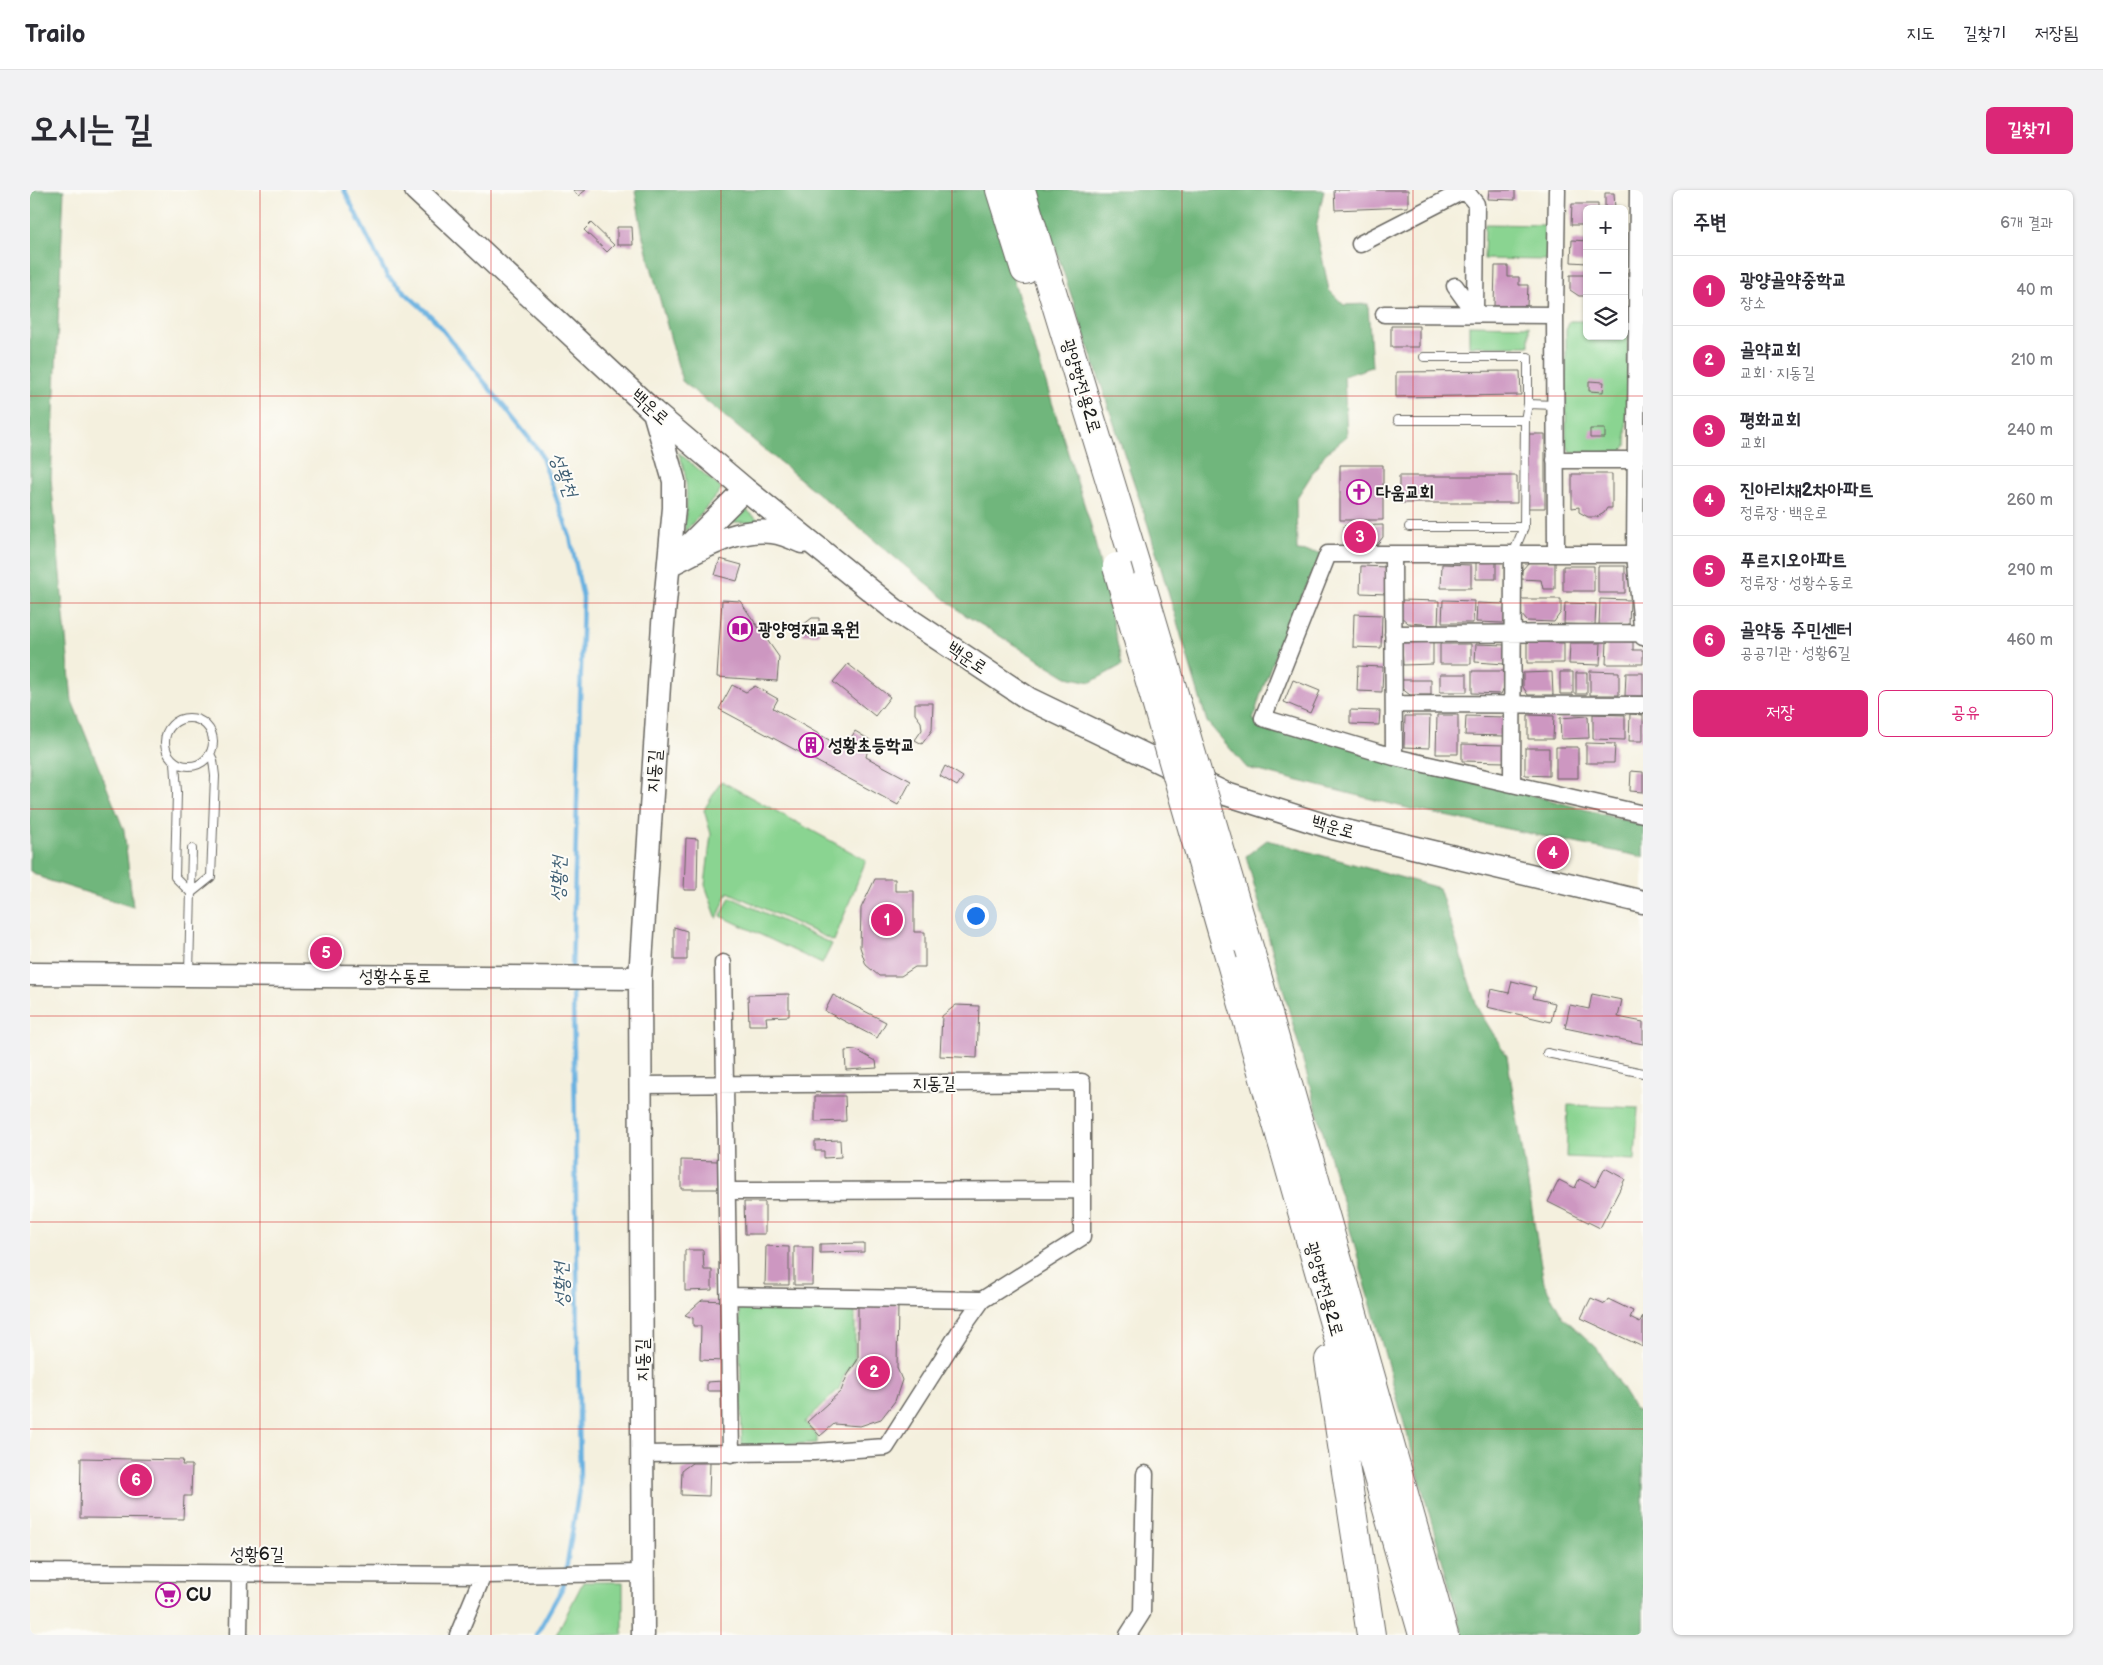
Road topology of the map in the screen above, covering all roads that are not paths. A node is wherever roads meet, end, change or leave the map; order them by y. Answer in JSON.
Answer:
{"nodes":[{"id":1,"x":416,"y":190,"type":"edge"},
{"id":2,"x":1000,"y":190,"type":"edge"},
{"id":3,"x":1021,"y":190,"type":"edge"},
{"id":4,"x":1557,"y":190,"type":"edge"},
{"id":5,"x":1638,"y":190,"type":"edge"},
{"id":6,"x":1360,"y":244,"type":"dead end"},
{"id":7,"x":1455,"y":286,"type":"dead end"},
{"id":8,"x":1640,"y":296,"type":"edge"},
{"id":9,"x":1384,"y":314,"type":"dead end"},
{"id":10,"x":1475,"y":314,"type":"junction"},
{"id":11,"x":1555,"y":314,"type":"junction"},
{"id":12,"x":1424,"y":356,"type":"dead end"},
{"id":13,"x":1528,"y":404,"type":"junction"},
{"id":14,"x":1555,"y":405,"type":"junction"},
{"id":15,"x":654,"y":412,"type":"junction"},
{"id":16,"x":1398,"y":420,"type":"dead end"},
{"id":17,"x":1525,"y":420,"type":"junction"},
{"id":18,"x":1555,"y":460,"type":"junction"},
{"id":19,"x":1636,"y":460,"type":"junction"},
{"id":20,"x":745,"y":489,"type":"junction"},
{"id":21,"x":1409,"y":527,"type":"dead end"},
{"id":22,"x":1524,"y":527,"type":"junction"},
{"id":23,"x":816,"y":547,"type":"junction"},
{"id":24,"x":1556,"y":553,"type":"junction"},
{"id":25,"x":1393,"y":554,"type":"junction"},
{"id":26,"x":1513,"y":554,"type":"junction"},
{"id":27,"x":1639,"y":554,"type":"edge"},
{"id":28,"x":669,"y":565,"type":"junction"},
{"id":29,"x":1393,"y":634,"type":"junction"},
{"id":30,"x":1513,"y":634,"type":"junction"},
{"id":31,"x":1642,"y":635,"type":"edge"},
{"id":32,"x":1394,"y":704,"type":"junction"},
{"id":33,"x":1514,"y":704,"type":"junction"},
{"id":34,"x":1643,"y":705,"type":"edge"},
{"id":35,"x":210,"y":754,"type":"junction"},
{"id":36,"x":1394,"y":757,"type":"junction"},
{"id":37,"x":176,"y":762,"type":"junction"},
{"id":38,"x":1512,"y":784,"type":"junction"},
{"id":39,"x":1643,"y":814,"type":"edge"},
{"id":40,"x":192,"y":849,"type":"dead end"},
{"id":41,"x":191,"y":893,"type":"junction"},
{"id":42,"x":1643,"y":902,"type":"edge"},
{"id":43,"x":723,"y":963,"type":"dead end"},
{"id":44,"x":30,"y":974,"type":"edge"},
{"id":45,"x":190,"y":975,"type":"junction"},
{"id":46,"x":640,"y":978,"type":"junction"},
{"id":47,"x":1547,"y":1053,"type":"dead end"},
{"id":48,"x":1643,"y":1073,"type":"edge"},
{"id":49,"x":726,"y":1084,"type":"junction"},
{"id":50,"x":640,"y":1085,"type":"junction"},
{"id":51,"x":1082,"y":1190,"type":"junction"},
{"id":52,"x":727,"y":1191,"type":"junction"},
{"id":53,"x":1312,"y":1247,"type":"junction"},
{"id":54,"x":729,"y":1296,"type":"junction"},
{"id":55,"x":982,"y":1300,"type":"junction"},
{"id":56,"x":642,"y":1454,"type":"junction"},
{"id":57,"x":731,"y":1454,"type":"junction"},
{"id":58,"x":1145,"y":1474,"type":"dead end"},
{"id":59,"x":30,"y":1572,"type":"edge"},
{"id":60,"x":240,"y":1574,"type":"junction"},
{"id":61,"x":643,"y":1574,"type":"junction"},
{"id":62,"x":483,"y":1575,"type":"junction"},
{"id":63,"x":239,"y":1635,"type":"edge"},
{"id":64,"x":458,"y":1635,"type":"edge"},
{"id":65,"x":643,"y":1635,"type":"edge"},
{"id":66,"x":1128,"y":1635,"type":"edge"},
{"id":67,"x":1371,"y":1635,"type":"edge"},
{"id":68,"x":1423,"y":1635,"type":"edge"},
{"id":69,"x":1444,"y":1635,"type":"edge"}],
"edges":[{"from":1,"to":15,"type":"street","name":"백운로"},
{"from":2,"to":53,"type":"highway","name":"광양항전용2로","bridge":true},
{"from":3,"to":69,"type":"highway","name":"광양항전용2로","bridge":true},
{"from":4,"to":11,"type":"street"},
{"from":5,"to":8,"type":"street"},
{"from":6,"to":10,"type":"street"},
{"from":7,"to":10,"type":"street"},
{"from":8,"to":19,"type":"street"},
{"from":9,"to":10,"type":"street"},
{"from":10,"to":11,"type":"street"},
{"from":11,"to":14,"type":"street"},
{"from":12,"to":13,"type":"lane"},
{"from":13,"to":14,"type":"lane"},
{"from":13,"to":17,"type":"lane"},
{"from":14,"to":18,"type":"street"},
{"from":15,"to":20,"type":"street","name":"백운로"},
{"from":15,"to":28,"type":"street","name":"지동길"},
{"from":16,"to":17,"type":"lane"},
{"from":17,"to":22,"type":"lane"},
{"from":18,"to":19,"type":"street"},
{"from":18,"to":24,"type":"street"},
{"from":19,"to":27,"type":"street"},
{"from":20,"to":23,"type":"street","name":"백운로"},
{"from":20,"to":28,"type":"street"},
{"from":21,"to":22,"type":"lane"},
{"from":22,"to":26,"type":"lane"},
{"from":23,"to":28,"type":"street"},
{"from":23,"to":42,"type":"street","name":"백운로"},
{"from":24,"to":26,"type":"street"},
{"from":24,"to":27,"type":"street"},
{"from":25,"to":26,"type":"street"},
{"from":25,"to":29,"type":"street"},
{"from":25,"to":36,"type":"street"},
{"from":26,"to":30,"type":"street"},
{"from":27,"to":31,"type":"street"},
{"from":28,"to":46,"type":"street","name":"지동길"},
{"from":29,"to":30,"type":"street"},
{"from":29,"to":32,"type":"street"},
{"from":30,"to":31,"type":"street"},
{"from":30,"to":33,"type":"street"},
{"from":32,"to":33,"type":"street"},
{"from":32,"to":36,"type":"street"},
{"from":33,"to":34,"type":"street"},
{"from":33,"to":38,"type":"street"},
{"from":35,"to":37,"type":"lane"},
{"from":35,"to":37,"type":"lane"},
{"from":35,"to":41,"type":"lane"},
{"from":36,"to":38,"type":"street"},
{"from":37,"to":41,"type":"lane"},
{"from":38,"to":39,"type":"street"},
{"from":40,"to":41,"type":"lane"},
{"from":41,"to":45,"type":"lane"},
{"from":43,"to":49,"type":"street"},
{"from":44,"to":45,"type":"street","name":"성황수동로"},
{"from":45,"to":46,"type":"street","name":"성황수동로"},
{"from":46,"to":50,"type":"street","name":"지동길"},
{"from":47,"to":48,"type":"lane"},
{"from":49,"to":50,"type":"street","name":"지동길"},
{"from":49,"to":51,"type":"street","name":"지동길"},
{"from":49,"to":52,"type":"street"},
{"from":50,"to":56,"type":"street","name":"지동길"},
{"from":51,"to":52,"type":"street"},
{"from":51,"to":55,"type":"street"},
{"from":52,"to":54,"type":"street"},
{"from":53,"to":67,"type":"highway"},
{"from":53,"to":68,"type":"highway","name":"광양항전용2로"},
{"from":54,"to":55,"type":"street"},
{"from":54,"to":57,"type":"street"},
{"from":55,"to":57,"type":"street"},
{"from":56,"to":57,"type":"street"},
{"from":56,"to":61,"type":"street","name":"지동길"},
{"from":58,"to":66,"type":"street"},
{"from":59,"to":60,"type":"street","name":"성황6길"},
{"from":60,"to":62,"type":"street","name":"성황6길"},
{"from":60,"to":63,"type":"street"},
{"from":61,"to":62,"type":"street","name":"성황6길"},
{"from":61,"to":65,"type":"street","name":"지동길"},
{"from":62,"to":64,"type":"street"}]}
